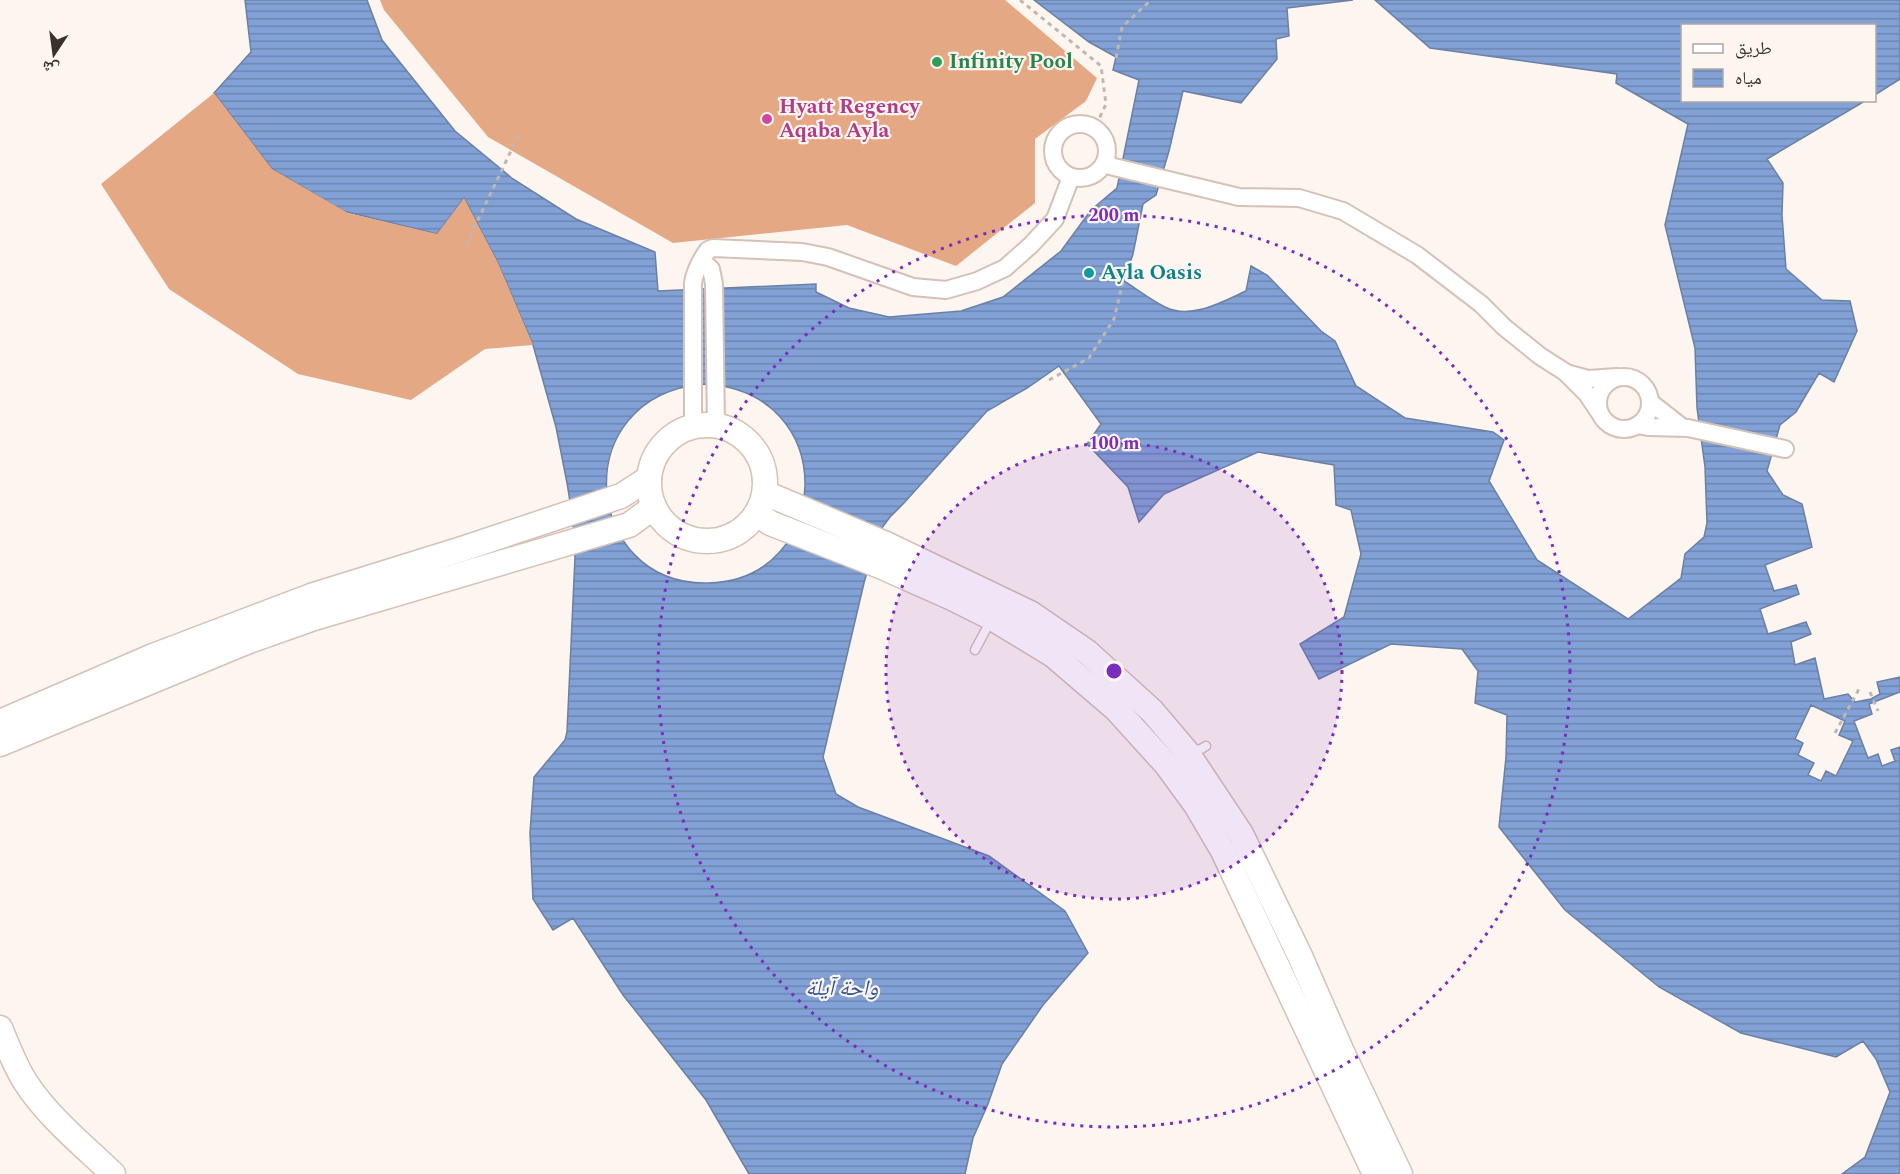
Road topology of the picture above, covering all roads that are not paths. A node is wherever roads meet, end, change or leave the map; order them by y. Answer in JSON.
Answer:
{"nodes":[{"id":1,"x":1108,"y":162,"type":"junction"},
{"id":2,"x":1071,"y":177,"type":"junction"},
{"id":3,"x":702,"y":261,"type":"junction"},
{"id":4,"x":1565,"y":372,"type":"junction"},
{"id":5,"x":1618,"y":377,"type":"junction"},
{"id":6,"x":1650,"y":402,"type":"junction"},
{"id":7,"x":1599,"y":412,"type":"junction"},
{"id":8,"x":705,"y":419,"type":"junction"},
{"id":9,"x":1638,"y":425,"type":"junction"},
{"id":10,"x":1685,"y":428,"type":"junction"},
{"id":11,"x":1785,"y":449,"type":"dead end"},
{"id":12,"x":649,"y":478,"type":"junction"},
{"id":13,"x":654,"y":507,"type":"junction"},
{"id":14,"x":767,"y":507,"type":"junction"},
{"id":15,"x":552,"y":519,"type":"junction"},
{"id":16,"x":558,"y":547,"type":"junction"},
{"id":17,"x":998,"y":608,"type":"junction"},
{"id":18,"x":975,"y":650,"type":"dead end"},
{"id":19,"x":1,"y":736,"type":"edge"},
{"id":20,"x":0,"y":1028,"type":"edge"},
{"id":21,"x":113,"y":1174,"type":"edge"},
{"id":22,"x":1375,"y":1174,"type":"edge"},
{"id":23,"x":1401,"y":1174,"type":"edge"}],
"edges":[{"from":1,"to":2,"type":"street"},
{"from":1,"to":2,"type":"street"},
{"from":1,"to":4,"type":"street"},
{"from":2,"to":3,"type":"street"},
{"from":3,"to":8,"type":"street"},
{"from":3,"to":8,"type":"street"},
{"from":4,"to":5,"type":"street"},
{"from":4,"to":7,"type":"street"},
{"from":5,"to":6,"type":"street"},
{"from":5,"to":7,"type":"street"},
{"from":6,"to":9,"type":"street"},
{"from":6,"to":10,"type":"street"},
{"from":7,"to":9,"type":"street"},
{"from":8,"to":12,"type":"street"},
{"from":8,"to":14,"type":"street"},
{"from":9,"to":10,"type":"street"},
{"from":10,"to":11,"type":"street"},
{"from":12,"to":13,"type":"street"},
{"from":12,"to":15,"type":"street"},
{"from":13,"to":14,"type":"street"},
{"from":13,"to":16,"type":"street"},
{"from":14,"to":17,"type":"street"},
{"from":15,"to":16,"type":"street"},
{"from":15,"to":19,"type":"street"},
{"from":16,"to":19,"type":"street"},
{"from":17,"to":18,"type":"lane"},
{"from":17,"to":22,"type":"street"},
{"from":17,"to":23,"type":"street"},
{"from":20,"to":21,"type":"street"}]}
